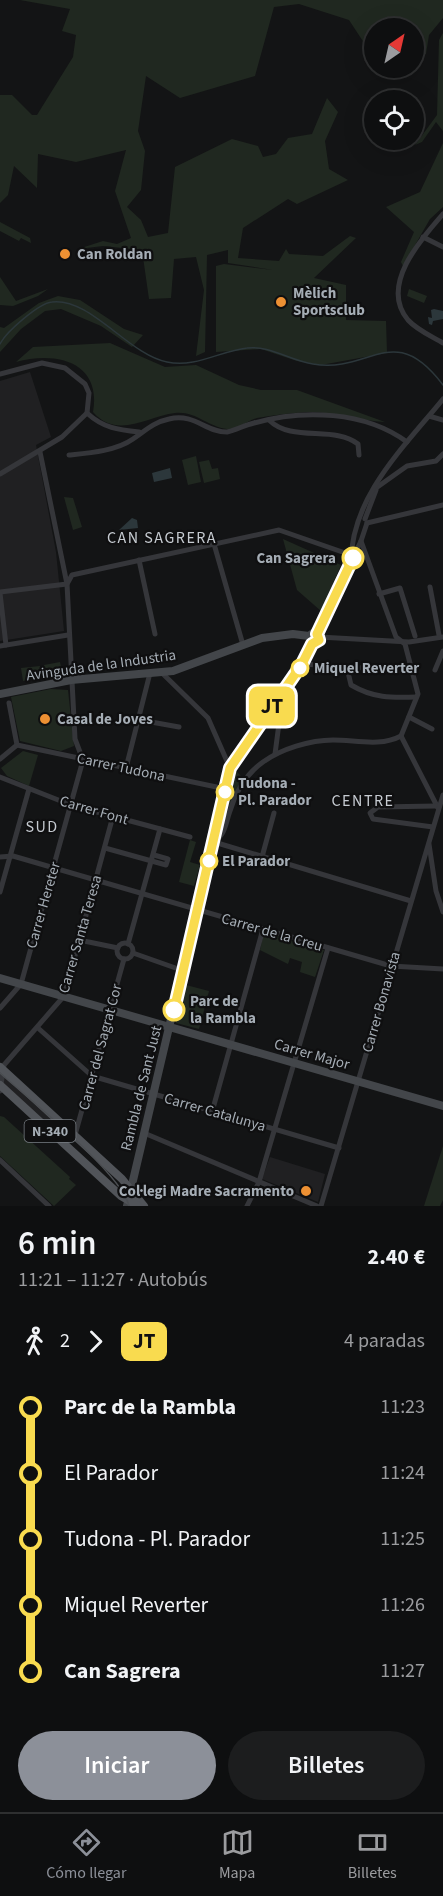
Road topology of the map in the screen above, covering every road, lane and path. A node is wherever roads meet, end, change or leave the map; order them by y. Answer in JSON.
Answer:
{"nodes":[{"id":1,"x":443,"y":214,"type":"edge"},
{"id":2,"x":423,"y":237,"type":"junction"},
{"id":3,"x":443,"y":248,"type":"edge"},
{"id":4,"x":443,"y":343,"type":"edge"},
{"id":5,"x":0,"y":374,"type":"edge"},
{"id":6,"x":443,"y":399,"type":"edge"},
{"id":7,"x":87,"y":413,"type":"junction"},
{"id":8,"x":429,"y":416,"type":"junction"},
{"id":9,"x":269,"y":420,"type":"junction"},
{"id":10,"x":443,"y":420,"type":"edge"},
{"id":11,"x":139,"y":432,"type":"junction"},
{"id":12,"x":407,"y":442,"type":"junction"},
{"id":13,"x":40,"y":452,"type":"junction"},
{"id":14,"x":443,"y":454,"type":"edge"},
{"id":15,"x":69,"y":455,"type":"dead end"},
{"id":16,"x":359,"y":455,"type":"dead end"},
{"id":17,"x":0,"y":474,"type":"edge"},
{"id":18,"x":379,"y":480,"type":"junction"},
{"id":19,"x":376,"y":488,"type":"junction"},
{"id":20,"x":443,"y":505,"type":"edge"},
{"id":21,"x":357,"y":523,"type":"junction"},
{"id":22,"x":366,"y":523,"type":"junction"},
{"id":23,"x":361,"y":541,"type":"junction"},
{"id":24,"x":214,"y":544,"type":"junction"},
{"id":25,"x":351,"y":558,"type":"junction"},
{"id":26,"x":139,"y":561,"type":"junction"},
{"id":27,"x":67,"y":584,"type":"junction"},
{"id":28,"x":430,"y":586,"type":"dead end"},
{"id":29,"x":0,"y":592,"type":"edge"},
{"id":30,"x":379,"y":594,"type":"junction"},
{"id":31,"x":155,"y":634,"type":"dead end"},
{"id":32,"x":68,"y":635,"type":"junction"},
{"id":33,"x":415,"y":636,"type":"dead end"},
{"id":34,"x":441,"y":636,"type":"edge"},
{"id":35,"x":314,"y":638,"type":"junction"},
{"id":36,"x":401,"y":641,"type":"junction"},
{"id":37,"x":3,"y":645,"type":"edge"},
{"id":38,"x":243,"y":645,"type":"junction"},
{"id":39,"x":443,"y":651,"type":"edge"},
{"id":40,"x":302,"y":664,"type":"junction"},
{"id":41,"x":347,"y":668,"type":"junction"},
{"id":42,"x":435,"y":670,"type":"dead end"},
{"id":43,"x":411,"y":671,"type":"junction"},
{"id":44,"x":161,"y":672,"type":"junction"},
{"id":45,"x":150,"y":673,"type":"junction"},
{"id":46,"x":71,"y":680,"type":"junction"},
{"id":47,"x":284,"y":690,"type":"junction"},
{"id":48,"x":0,"y":694,"type":"edge"},
{"id":49,"x":416,"y":697,"type":"junction"},
{"id":50,"x":9,"y":703,"type":"dead end"},
{"id":51,"x":409,"y":717,"type":"junction"},
{"id":52,"x":140,"y":720,"type":"junction"},
{"id":53,"x":178,"y":727,"type":"dead end"},
{"id":54,"x":432,"y":729,"type":"dead end"},
{"id":55,"x":401,"y":737,"type":"junction"},
{"id":56,"x":17,"y":745,"type":"junction"},
{"id":57,"x":275,"y":754,"type":"junction"},
{"id":58,"x":0,"y":759,"type":"edge"},
{"id":59,"x":83,"y":760,"type":"junction"},
{"id":60,"x":126,"y":768,"type":"junction"},
{"id":61,"x":230,"y":768,"type":"junction"},
{"id":62,"x":0,"y":777,"type":"edge"},
{"id":63,"x":29,"y":789,"type":"junction"},
{"id":64,"x":226,"y":789,"type":"junction"},
{"id":65,"x":443,"y":795,"type":"edge"},
{"id":66,"x":71,"y":805,"type":"junction"},
{"id":67,"x":439,"y":808,"type":"edge"},
{"id":68,"x":225,"y":812,"type":"junction"},
{"id":69,"x":274,"y":813,"type":"dead end"},
{"id":70,"x":113,"y":816,"type":"junction"},
{"id":71,"x":433,"y":827,"type":"junction"},
{"id":72,"x":160,"y":829,"type":"junction"},
{"id":73,"x":190,"y":837,"type":"dead end"},
{"id":74,"x":429,"y":842,"type":"junction"},
{"id":75,"x":214,"y":843,"type":"junction"},
{"id":76,"x":105,"y":848,"type":"junction"},
{"id":77,"x":10,"y":855,"type":"junction"},
{"id":78,"x":0,"y":857,"type":"edge"},
{"id":79,"x":262,"y":857,"type":"junction"},
{"id":80,"x":153,"y":858,"type":"junction"},
{"id":81,"x":53,"y":867,"type":"junction"},
{"id":82,"x":96,"y":880,"type":"junction"},
{"id":83,"x":0,"y":892,"type":"edge"},
{"id":84,"x":143,"y":893,"type":"junction"},
{"id":85,"x":411,"y":902,"type":"junction"},
{"id":86,"x":198,"y":910,"type":"junction"},
{"id":87,"x":443,"y":912,"type":"edge"},
{"id":88,"x":263,"y":929,"type":"junction"},
{"id":89,"x":80,"y":940,"type":"junction"},
{"id":90,"x":128,"y":944,"type":"junction"},
{"id":91,"x":118,"y":948,"type":"junction"},
{"id":92,"x":328,"y":948,"type":"junction"},
{"id":93,"x":133,"y":953,"type":"junction"},
{"id":94,"x":124,"y":959,"type":"junction"},
{"id":95,"x":391,"y":966,"type":"junction"},
{"id":96,"x":443,"y":969,"type":"edge"},
{"id":97,"x":184,"y":971,"type":"junction"},
{"id":98,"x":0,"y":978,"type":"edge"},
{"id":99,"x":21,"y":984,"type":"junction"},
{"id":100,"x":64,"y":996,"type":"junction"},
{"id":101,"x":0,"y":1008,"type":"edge"},
{"id":102,"x":111,"y":1009,"type":"junction"},
{"id":103,"x":170,"y":1027,"type":"junction"},
{"id":104,"x":38,"y":1028,"type":"junction"},
{"id":105,"x":230,"y":1045,"type":"junction"},
{"id":106,"x":295,"y":1063,"type":"junction"},
{"id":107,"x":1,"y":1068,"type":"edge"},
{"id":108,"x":92,"y":1076,"type":"junction"},
{"id":109,"x":358,"y":1082,"type":"junction"},
{"id":110,"x":1,"y":1088,"type":"edge"},
{"id":111,"x":154,"y":1094,"type":"junction"},
{"id":112,"x":443,"y":1106,"type":"edge"},
{"id":113,"x":212,"y":1112,"type":"junction"},
{"id":114,"x":276,"y":1129,"type":"junction"},
{"id":115,"x":144,"y":1133,"type":"junction"},
{"id":116,"x":75,"y":1135,"type":"junction"},
{"id":117,"x":339,"y":1148,"type":"junction"},
{"id":118,"x":0,"y":1160,"type":"edge"},
{"id":119,"x":259,"y":1182,"type":"junction"},
{"id":120,"x":131,"y":1189,"type":"junction"},
{"id":121,"x":127,"y":1203,"type":"edge"},
{"id":122,"x":49,"y":1206,"type":"edge"},
{"id":123,"x":138,"y":1206,"type":"edge"},
{"id":124,"x":144,"y":1206,"type":"edge"},
{"id":125,"x":247,"y":1206,"type":"edge"},
{"id":126,"x":319,"y":1206,"type":"edge"}],
"edges":[{"from":1,"to":2,"type":"street"},
{"from":2,"to":3,"type":"street"},
{"from":2,"to":4,"type":"street"},
{"from":5,"to":7,"type":"street"},
{"from":6,"to":8,"type":"street"},
{"from":7,"to":11,"type":"street"},
{"from":7,"to":13,"type":"street"},
{"from":8,"to":10,"type":"street"},
{"from":8,"to":12,"type":"street"},
{"from":9,"to":11,"type":"street"},
{"from":9,"to":12,"type":"street"},
{"from":9,"to":16,"type":"street"},
{"from":11,"to":15,"type":"street"},
{"from":12,"to":18,"type":"street"},
{"from":13,"to":17,"type":"street"},
{"from":13,"to":27,"type":"street"},
{"from":14,"to":19,"type":"street"},
{"from":18,"to":19,"type":"street"},
{"from":18,"to":21,"type":"street"},
{"from":19,"to":22,"type":"street"},
{"from":20,"to":22,"type":"street"},
{"from":21,"to":22,"type":"street"},
{"from":21,"to":25,"type":"street"},
{"from":22,"to":23,"type":"street"},
{"from":23,"to":25,"type":"street"},
{"from":23,"to":30,"type":"street"},
{"from":24,"to":25,"type":"street"},
{"from":24,"to":26,"type":"street"},
{"from":24,"to":38,"type":"street"},
{"from":25,"to":35,"type":"street"},
{"from":26,"to":27,"type":"street"},
{"from":26,"to":31,"type":"street"},
{"from":27,"to":29,"type":"street"},
{"from":27,"to":32,"type":"street"},
{"from":28,"to":34,"type":"street"},
{"from":29,"to":37,"type":"street"},
{"from":30,"to":33,"type":"street"},
{"from":30,"to":36,"type":"street"},
{"from":32,"to":37,"type":"street"},
{"from":32,"to":46,"type":"street"},
{"from":34,"to":36,"type":"street"},
{"from":35,"to":36,"type":"street"},
{"from":35,"to":38,"type":"street","name":"Avinguda de la Industria"},
{"from":35,"to":40,"type":"street"},
{"from":36,"to":43,"type":"street"},
{"from":38,"to":44,"type":"street","name":"Avinguda de la Industria"},
{"from":39,"to":42,"type":"street"},
{"from":40,"to":41,"type":"street"},
{"from":40,"to":47,"type":"street"},
{"from":41,"to":43,"type":"street"},
{"from":41,"to":49,"type":"street"},
{"from":43,"to":49,"type":"street"},
{"from":44,"to":45,"type":"street","name":"Avinguda de la Industria"},
{"from":44,"to":61,"type":"street"},
{"from":45,"to":46,"type":"street","name":"Avinguda de la Industria"},
{"from":45,"to":52,"type":"street"},
{"from":46,"to":48,"type":"street","name":"Avinguda de la Industria"},
{"from":46,"to":59,"type":"street"},
{"from":47,"to":57,"type":"street"},
{"from":47,"to":61,"type":"street"},
{"from":49,"to":51,"type":"street"},
{"from":50,"to":56,"type":"street"},
{"from":51,"to":54,"type":"street"},
{"from":51,"to":55,"type":"street"},
{"from":52,"to":53,"type":"street"},
{"from":52,"to":60,"type":"street"},
{"from":55,"to":57,"type":"street"},
{"from":55,"to":67,"type":"street"},
{"from":56,"to":58,"type":"street"},
{"from":56,"to":59,"type":"street","name":"Carrer Tudona"},
{"from":57,"to":68,"type":"street"},
{"from":59,"to":60,"type":"street","name":"Carrer Tudona"},
{"from":59,"to":66,"type":"street","name":"Carrer Hereter"},
{"from":60,"to":64,"type":"street","name":"Carrer Tudona"},
{"from":61,"to":64,"type":"street","name":"Rambla de Sant Just"},
{"from":62,"to":63,"type":"street","name":"Carrer Font"},
{"from":63,"to":66,"type":"street","name":"Carrer Font"},
{"from":63,"to":77,"type":"street"},
{"from":64,"to":68,"type":"street","name":"Rambla de Sant Just"},
{"from":65,"to":67,"type":"street"},
{"from":66,"to":70,"type":"street","name":"Carrer Font"},
{"from":66,"to":81,"type":"street","name":"Carrer Hereter"},
{"from":67,"to":71,"type":"street","name":"Carrer Bonavista"},
{"from":67,"to":71,"type":"street"},
{"from":68,"to":75,"type":"street","name":"Rambla de Sant Just"},
{"from":69,"to":79,"type":"street"},
{"from":70,"to":72,"type":"street","name":"Carrer Font"},
{"from":70,"to":76,"type":"street","name":"Carrer Santa Teresa"},
{"from":71,"to":74,"type":"street","name":"Carrer Bonavista"},
{"from":72,"to":73,"type":"street","name":"Carrer Font"},
{"from":72,"to":80,"type":"street"},
{"from":74,"to":85,"type":"street","name":"Carrer Bonavista"},
{"from":74,"to":87,"type":"street"},
{"from":75,"to":79,"type":"street"},
{"from":75,"to":86,"type":"street","name":"Rambla de Sant Just"},
{"from":76,"to":80,"type":"street"},
{"from":76,"to":82,"type":"street","name":"Carrer Santa Teresa"},
{"from":77,"to":78,"type":"street","name":"Carrer de la Creu"},
{"from":77,"to":81,"type":"street","name":"Carrer de la Creu"},
{"from":77,"to":83,"type":"street"},
{"from":79,"to":85,"type":"street"},
{"from":80,"to":84,"type":"street"},
{"from":81,"to":82,"type":"street","name":"Carrer de la Creu"},
{"from":81,"to":99,"type":"street","name":"Carrer Hereter"},
{"from":82,"to":84,"type":"street","name":"Carrer de la Creu"},
{"from":82,"to":89,"type":"street","name":"Carrer Santa Teresa"},
{"from":84,"to":86,"type":"street","name":"Carrer de la Creu"},
{"from":84,"to":90,"type":"street"},
{"from":85,"to":95,"type":"street","name":"Carrer Bonavista"},
{"from":86,"to":88,"type":"street","name":"Carrer de la Creu"},
{"from":86,"to":97,"type":"street","name":"Rambla de Sant Just"},
{"from":88,"to":92,"type":"street","name":"Carrer de la Creu"},
{"from":88,"to":105,"type":"street"},
{"from":89,"to":91,"type":"street"},
{"from":89,"to":100,"type":"street","name":"Carrer Santa Teresa"},
{"from":90,"to":91,"type":"street"},
{"from":90,"to":93,"type":"street"},
{"from":91,"to":94,"type":"street"},
{"from":92,"to":95,"type":"street","name":"Carrer de la Creu"},
{"from":92,"to":106,"type":"street"},
{"from":93,"to":94,"type":"street"},
{"from":93,"to":97,"type":"street"},
{"from":94,"to":102,"type":"street","name":"Carrer del Sagrat Cor"},
{"from":95,"to":96,"type":"street","name":"Carrer de la Creu"},
{"from":95,"to":109,"type":"street","name":"Carrer Bonavista"},
{"from":97,"to":103,"type":"street","name":"Rambla de Sant Just"},
{"from":98,"to":99,"type":"street","name":"Carrer Major"},
{"from":99,"to":100,"type":"street","name":"Carrer Major"},
{"from":99,"to":101,"type":"street","name":"Carrer Hereter"},
{"from":100,"to":102,"type":"street","name":"Carrer Major"},
{"from":100,"to":104,"type":"street","name":"Carrer Santa Teresa"},
{"from":102,"to":103,"type":"street","name":"Carrer Major"},
{"from":102,"to":108,"type":"street","name":"Carrer del Sagrat Cor"},
{"from":103,"to":105,"type":"street","name":"Carrer Major"},
{"from":103,"to":111,"type":"street","name":"Rambla de Sant Just"},
{"from":104,"to":107,"type":"street","name":"Carrer Santa Teresa"},
{"from":104,"to":108,"type":"street","name":"Carrer Catalunya"},
{"from":105,"to":106,"type":"street","name":"Carrer Major"},
{"from":105,"to":113,"type":"street"},
{"from":106,"to":109,"type":"street","name":"Carrer Major"},
{"from":106,"to":114,"type":"street"},
{"from":107,"to":110,"type":"street"},
{"from":107,"to":116,"type":"main road","number":"N-340"},
{"from":108,"to":111,"type":"street","name":"Carrer Catalunya"},
{"from":108,"to":116,"type":"street","name":"Carrer del Sagrat Cor"},
{"from":109,"to":112,"type":"street","name":"Carrer Major"},
{"from":109,"to":117,"type":"street","name":"Carrer Bonavista"},
{"from":110,"to":121,"type":"main road","number":"N-340"},
{"from":111,"to":113,"type":"street","name":"Carrer Catalunya"},
{"from":111,"to":115,"type":"street","name":"Rambla de Sant Just"},
{"from":113,"to":114,"type":"street","name":"Carrer Catalunya"},
{"from":114,"to":117,"type":"street","name":"Carrer Catalunya"},
{"from":114,"to":119,"type":"street"},
{"from":115,"to":119,"type":"street"},
{"from":115,"to":120,"type":"street","name":"Rambla de Sant Just"},
{"from":116,"to":120,"type":"main road","number":"N-340"},
{"from":117,"to":126,"type":"street","name":"Carrer Bonavista"},
{"from":118,"to":122,"type":"street"},
{"from":119,"to":125,"type":"street"},
{"from":119,"to":126,"type":"street"},
{"from":120,"to":121,"type":"street","name":"Rambla de Sant Just"},
{"from":120,"to":124,"type":"main road","number":"N-340"},
{"from":121,"to":123,"type":"main road","number":"N-340"}]}
